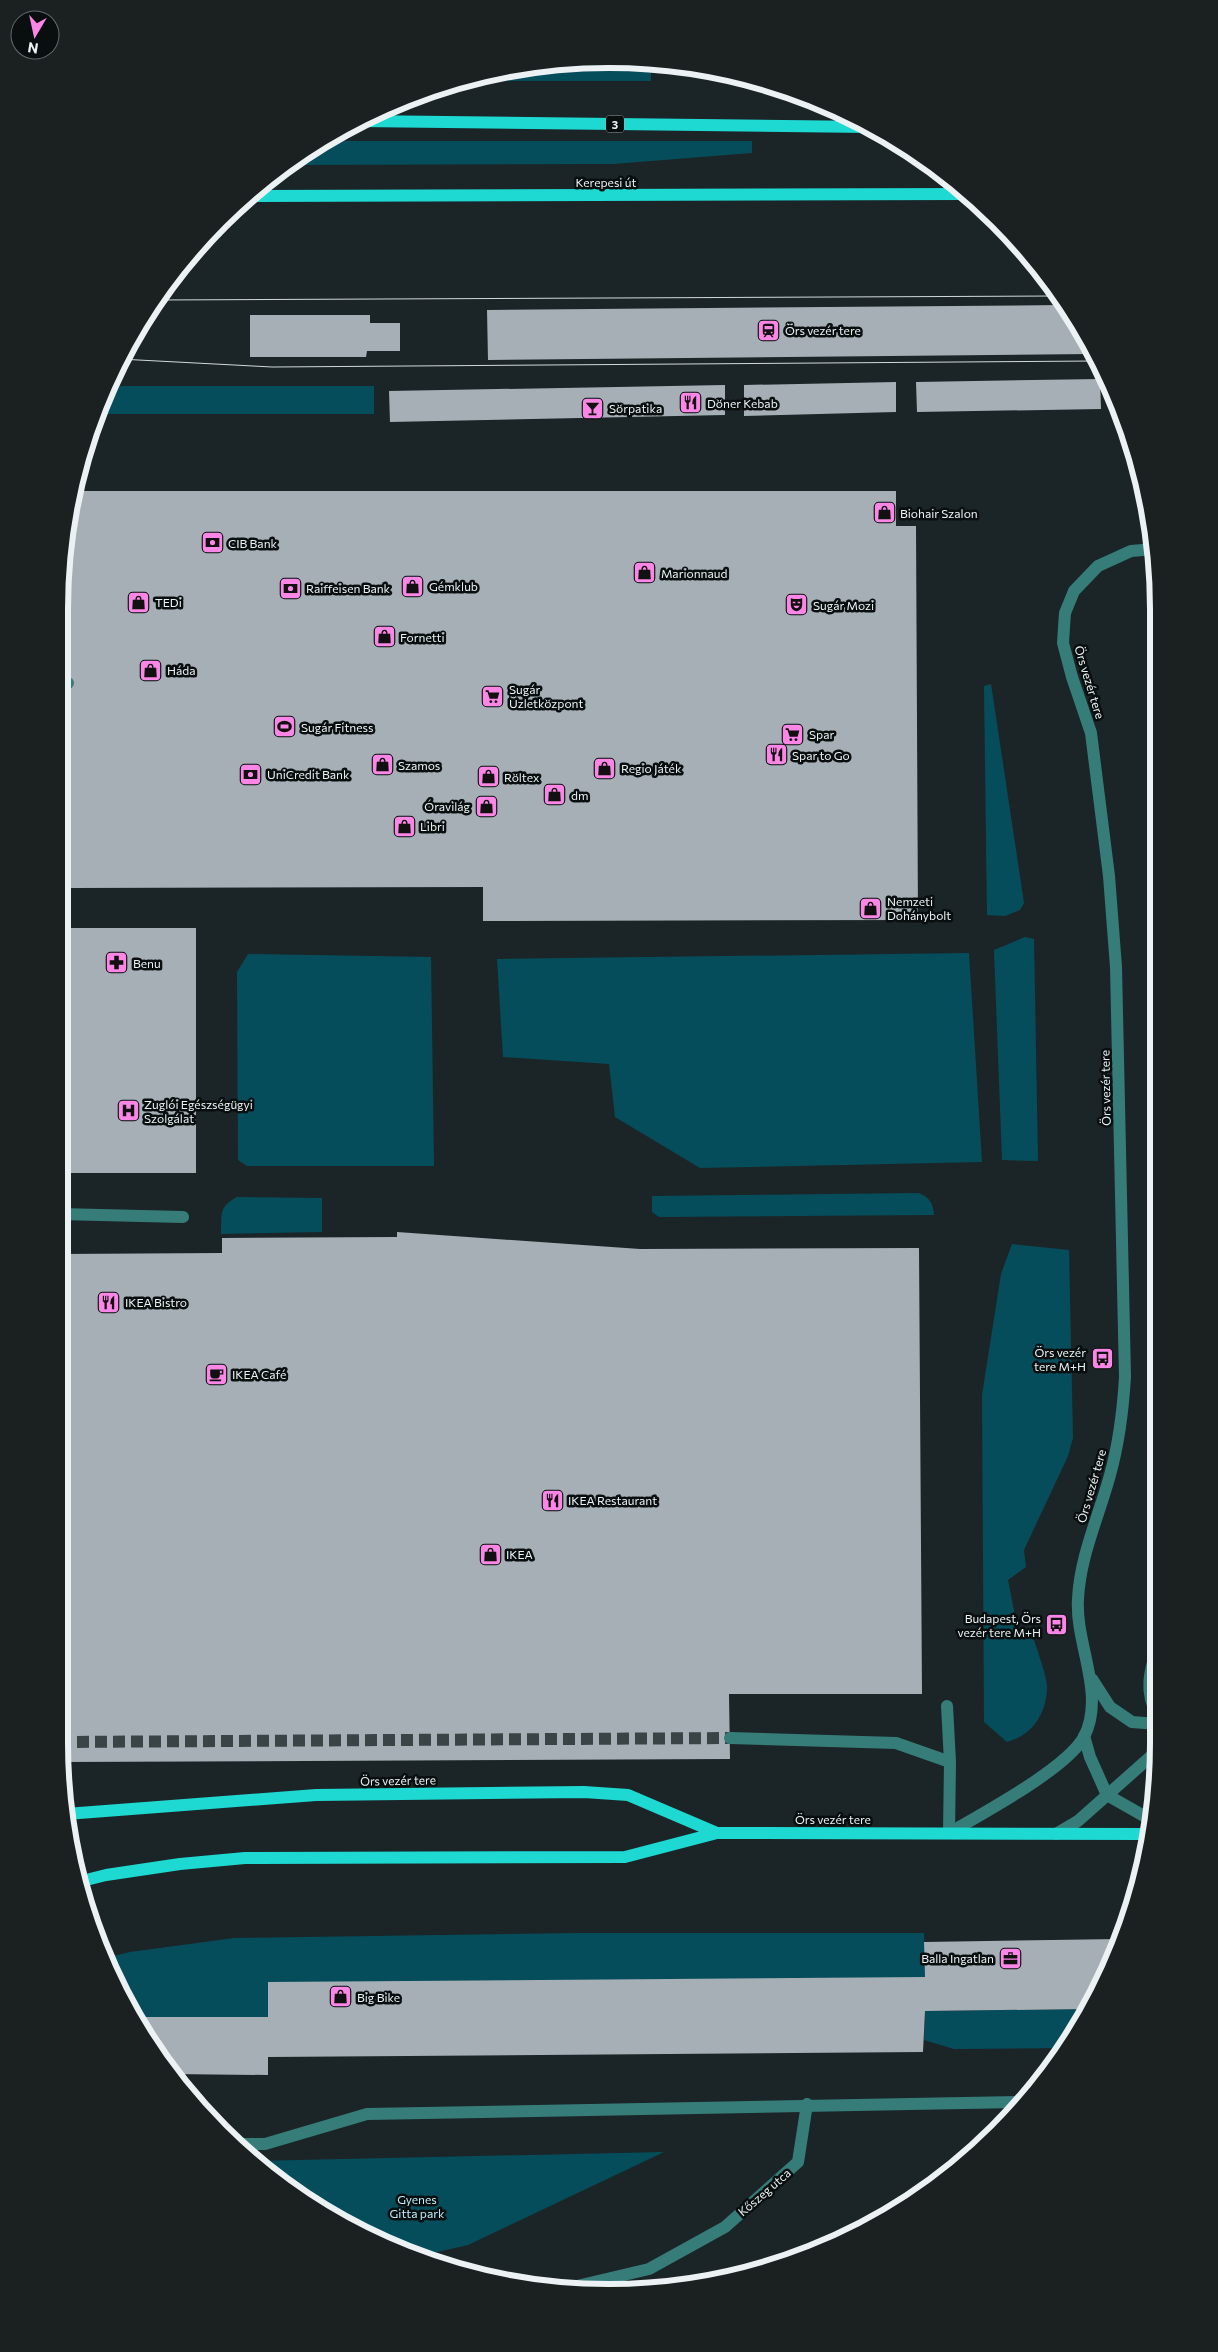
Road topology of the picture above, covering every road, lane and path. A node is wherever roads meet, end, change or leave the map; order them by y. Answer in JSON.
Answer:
{"nodes":[{"id":1,"x":374,"y":121,"type":"edge"},
{"id":2,"x":855,"y":127,"type":"edge"},
{"id":3,"x":957,"y":194,"type":"edge"},
{"id":4,"x":259,"y":196,"type":"edge"},
{"id":5,"x":1147,"y":550,"type":"edge"},
{"id":6,"x":68,"y":1214,"type":"edge"},
{"id":7,"x":183,"y":1218,"type":"dead end"},
{"id":8,"x":1150,"y":1670,"type":"edge"},
{"id":9,"x":1092,"y":1679,"type":"junction"},
{"id":10,"x":1150,"y":1700,"type":"edge"},
{"id":11,"x":947,"y":1706,"type":"dead end"},
{"id":12,"x":1150,"y":1723,"type":"edge"},
{"id":13,"x":1084,"y":1736,"type":"junction"},
{"id":14,"x":730,"y":1738,"type":"tunnel mouth"},
{"id":15,"x":1150,"y":1757,"type":"edge"},
{"id":16,"x":950,"y":1762,"type":"junction"},
{"id":17,"x":1107,"y":1794,"type":"junction"},
{"id":18,"x":72,"y":1813,"type":"edge"},
{"id":19,"x":1146,"y":1817,"type":"edge"},
{"id":20,"x":717,"y":1833,"type":"junction"},
{"id":21,"x":949,"y":1833,"type":"junction"},
{"id":22,"x":1056,"y":1834,"type":"junction"},
{"id":23,"x":1143,"y":1834,"type":"edge"},
{"id":24,"x":85,"y":1880,"type":"edge"},
{"id":25,"x":1014,"y":2102,"type":"edge"},
{"id":26,"x":807,"y":2104,"type":"junction"},
{"id":27,"x":246,"y":2144,"type":"edge"},
{"id":28,"x":588,"y":2283,"type":"edge"}],
"edges":[{"from":1,"to":2,"type":"main road","number":"3"},
{"from":3,"to":4,"type":"main road","name":"Kerepesi út"},
{"from":5,"to":9,"type":"street","name":"Örs vezér tere"},
{"from":6,"to":7,"type":"street"},
{"from":8,"to":10,"type":"street"},
{"from":9,"to":12,"type":"street","name":"Örs vezér tere"},
{"from":9,"to":13,"type":"street","name":"Örs vezér tere"},
{"from":11,"to":16,"type":"street"},
{"from":13,"to":17,"type":"street"},
{"from":13,"to":21,"type":"street","name":"Örs vezér tere"},
{"from":14,"to":16,"type":"street"},
{"from":15,"to":17,"type":"street"},
{"from":16,"to":21,"type":"street"},
{"from":17,"to":19,"type":"street"},
{"from":17,"to":22,"type":"street"},
{"from":18,"to":20,"type":"main road","name":"Örs vezér tere"},
{"from":20,"to":21,"type":"main road","name":"Örs vezér tere"},
{"from":20,"to":24,"type":"main road","name":"Örs vezér tere"},
{"from":21,"to":22,"type":"main road","name":"Örs vezér tere"},
{"from":22,"to":23,"type":"main road","name":"Örs vezér tere"},
{"from":25,"to":26,"type":"street"},
{"from":26,"to":27,"type":"street"},
{"from":26,"to":28,"type":"street","name":"Kőszeg utca"}]}
